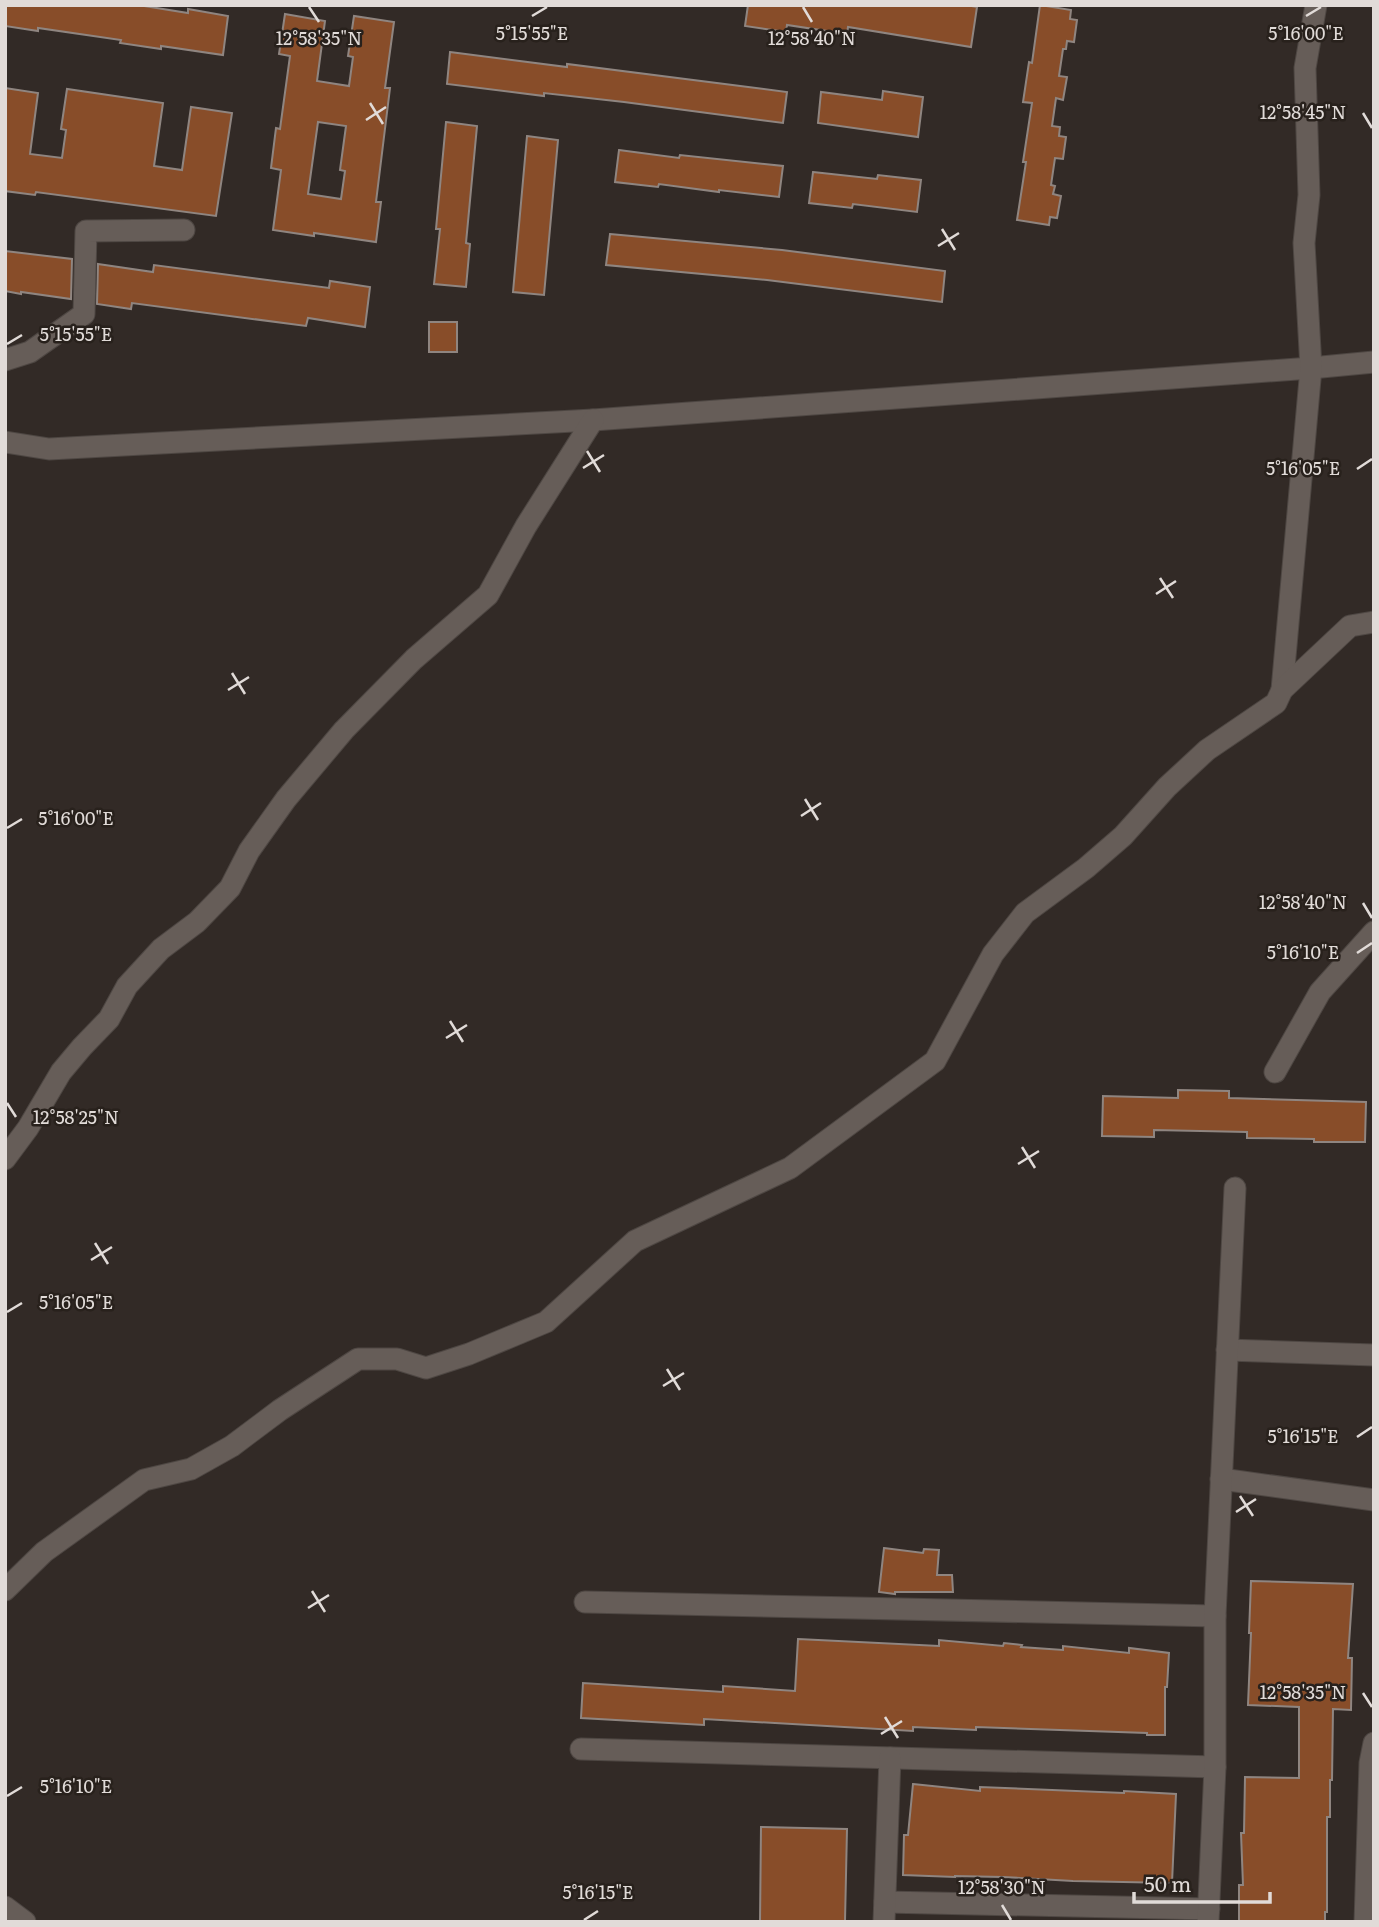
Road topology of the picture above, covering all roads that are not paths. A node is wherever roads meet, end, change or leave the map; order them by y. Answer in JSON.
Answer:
{"nodes":[{"id":1,"x":1316,"y":5,"type":"edge"},
{"id":2,"x":184,"y":230,"type":"dead end"},
{"id":3,"x":5,"y":360,"type":"edge"},
{"id":4,"x":1374,"y":362,"type":"edge"},
{"id":5,"x":1311,"y":368,"type":"junction"},
{"id":6,"x":593,"y":420,"type":"junction"},
{"id":7,"x":5,"y":442,"type":"edge"},
{"id":8,"x":1374,"y":622,"type":"edge"},
{"id":9,"x":1282,"y":690,"type":"junction"},
{"id":10,"x":1374,"y":932,"type":"edge"},
{"id":11,"x":1275,"y":1072,"type":"dead end"},
{"id":12,"x":5,"y":1158,"type":"edge"},
{"id":13,"x":1235,"y":1188,"type":"dead end"},
{"id":14,"x":1227,"y":1350,"type":"junction"},
{"id":15,"x":1374,"y":1355,"type":"edge"},
{"id":16,"x":1221,"y":1479,"type":"junction"},
{"id":17,"x":1374,"y":1500,"type":"edge"},
{"id":18,"x":5,"y":1590,"type":"edge"},
{"id":19,"x":585,"y":1602,"type":"dead end"},
{"id":20,"x":1215,"y":1616,"type":"junction"},
{"id":21,"x":581,"y":1749,"type":"dead end"},
{"id":22,"x":1372,"y":1757,"type":"edge"},
{"id":23,"x":890,"y":1758,"type":"junction"},
{"id":24,"x":1215,"y":1767,"type":"junction"},
{"id":25,"x":5,"y":1907,"type":"edge"},
{"id":26,"x":885,"y":1912,"type":"edge"},
{"id":27,"x":1027,"y":1914,"type":"edge"},
{"id":28,"x":1208,"y":1915,"type":"edge"},
{"id":29,"x":25,"y":1922,"type":"edge"},
{"id":30,"x":1365,"y":1922,"type":"edge"}],
"edges":[{"from":1,"to":5,"type":"street"},
{"from":2,"to":3,"type":"street"},
{"from":4,"to":5,"type":"street"},
{"from":5,"to":6,"type":"street"},
{"from":5,"to":9,"type":"street"},
{"from":6,"to":7,"type":"street"},
{"from":6,"to":12,"type":"street"},
{"from":8,"to":9,"type":"street"},
{"from":9,"to":18,"type":"street"},
{"from":10,"to":11,"type":"street"},
{"from":13,"to":14,"type":"street"},
{"from":14,"to":15,"type":"street"},
{"from":14,"to":16,"type":"street"},
{"from":16,"to":17,"type":"street"},
{"from":16,"to":20,"type":"street"},
{"from":19,"to":20,"type":"street"},
{"from":20,"to":24,"type":"street"},
{"from":21,"to":23,"type":"street"},
{"from":22,"to":30,"type":"street"},
{"from":23,"to":24,"type":"street"},
{"from":23,"to":26,"type":"street"},
{"from":24,"to":28,"type":"street"},
{"from":25,"to":29,"type":"street"},
{"from":26,"to":27,"type":"street"},
{"from":27,"to":28,"type":"street"}]}
